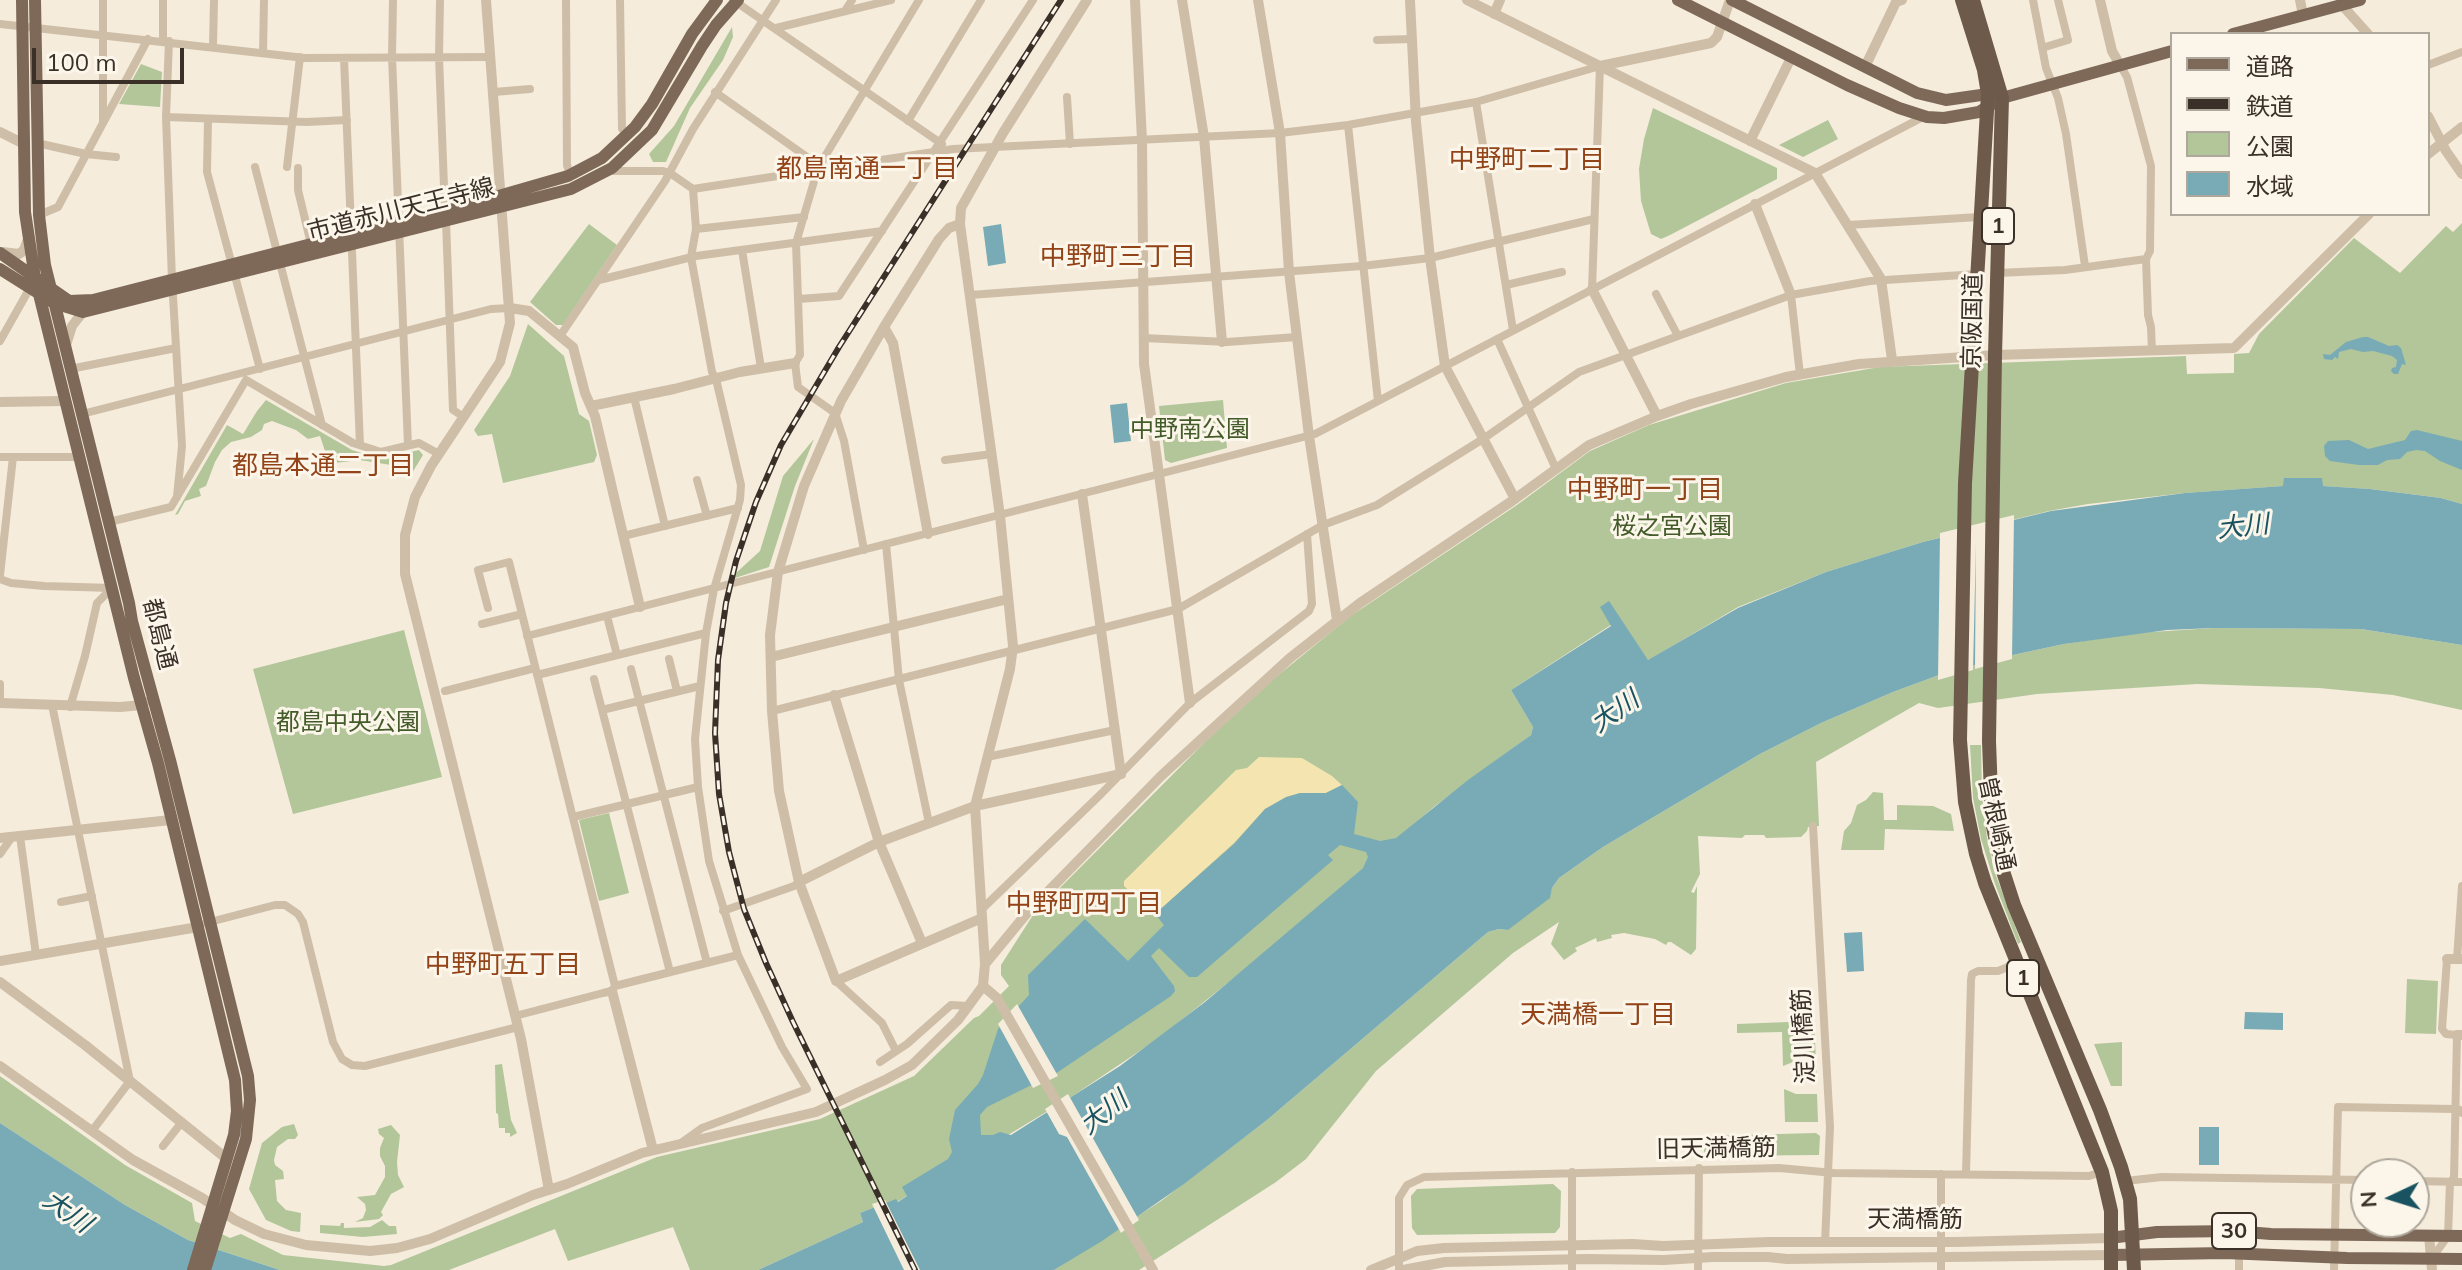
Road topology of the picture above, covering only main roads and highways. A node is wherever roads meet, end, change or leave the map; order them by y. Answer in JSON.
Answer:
{"nodes":[{"id":1,"x":22,"y":0,"type":"edge"},
{"id":2,"x":35,"y":0,"type":"edge"},
{"id":3,"x":717,"y":0,"type":"edge"},
{"id":4,"x":1678,"y":0,"type":"edge"},
{"id":5,"x":1731,"y":0,"type":"edge"},
{"id":6,"x":1962,"y":0,"type":"edge"},
{"id":7,"x":1973,"y":0,"type":"edge"},
{"id":8,"x":2360,"y":0,"type":"edge"},
{"id":9,"x":736,"y":1,"type":"edge"},
{"id":10,"x":29,"y":27,"type":"junction"},
{"id":11,"x":2240,"y":32,"type":"edge"},
{"id":12,"x":2170,"y":52,"type":"edge"},
{"id":13,"x":1993,"y":99,"type":"junction"},
{"id":14,"x":30,"y":144,"type":"junction"},
{"id":15,"x":502,"y":201,"type":"junction"},
{"id":16,"x":352,"y":239,"type":"junction"},
{"id":17,"x":0,"y":252,"type":"edge"},
{"id":18,"x":279,"y":258,"type":"junction"},
{"id":19,"x":0,"y":269,"type":"edge"},
{"id":20,"x":41,"y":291,"type":"junction"},
{"id":21,"x":1973,"y":361,"type":"joint"},
{"id":22,"x":1994,"y":408,"type":"joint"},
{"id":23,"x":204,"y":924,"type":"junction"},
{"id":24,"x":218,"y":1209,"type":"junction"},
{"id":25,"x":212,"y":1229,"type":"junction"},
{"id":26,"x":2132,"y":1235,"type":"junction"},
{"id":27,"x":2462,"y":1236,"type":"edge"},
{"id":28,"x":2110,"y":1238,"type":"junction"},
{"id":29,"x":2134,"y":1254,"type":"junction"},
{"id":30,"x":2462,"y":1259,"type":"edge"},
{"id":31,"x":2111,"y":1262,"type":"edge"},
{"id":32,"x":2334,"y":1264,"type":"edge"},
{"id":33,"x":2432,"y":1264,"type":"edge"},
{"id":34,"x":193,"y":1270,"type":"edge"},
{"id":35,"x":205,"y":1270,"type":"edge"},
{"id":36,"x":2134,"y":1270,"type":"edge"}],
"edges":[{"from":1,"to":10,"type":"main road","name":"都島通"},
{"from":2,"to":10,"type":"main road","name":"都島通"},
{"from":3,"to":15,"type":"main road","name":"市道赤川天王寺線"},
{"from":4,"to":13,"type":"main road"},
{"from":5,"to":13,"type":"main road"},
{"from":6,"to":13,"type":"highway","name":"京阪国道","number":"1"},
{"from":7,"to":13,"type":"highway","name":"京阪国道","number":"1"},
{"from":8,"to":11,"type":"main road"},
{"from":9,"to":15,"type":"main road","name":"市道赤川天王寺線"},
{"from":10,"to":14,"type":"main road","name":"都島通"},
{"from":12,"to":13,"type":"main road"},
{"from":13,"to":21,"type":"highway","name":"京阪国道","number":"1"},
{"from":13,"to":22,"type":"highway","name":"京阪国道","number":"1"},
{"from":14,"to":20,"type":"main road","name":"都島通"},
{"from":14,"to":20,"type":"main road","name":"都島通"},
{"from":15,"to":16,"type":"main road","name":"市道赤川天王寺線"},
{"from":16,"to":18,"type":"main road","name":"市道赤川天王寺線"},
{"from":16,"to":18,"type":"main road","name":"市道赤川天王寺線"},
{"from":17,"to":20,"type":"main road"},
{"from":18,"to":20,"type":"main road","name":"市道赤川天王寺線"},
{"from":19,"to":20,"type":"main road"},
{"from":20,"to":23,"type":"main road","name":"都島通"},
{"from":20,"to":23,"type":"main road","name":"都島通"},
{"from":21,"to":28,"type":"highway","name":"曽根崎通","number":"1"},
{"from":22,"to":26,"type":"highway","name":"曽根崎通","number":"1"},
{"from":23,"to":24,"type":"main road","name":"都島通"},
{"from":23,"to":24,"type":"main road","name":"都島通"},
{"from":24,"to":25,"type":"main road","name":"都島通"},
{"from":25,"to":34,"type":"main road","name":"都島通"},
{"from":25,"to":35,"type":"main road","name":"都島通"},
{"from":26,"to":27,"type":"main road","name":"天満橋筋","number":"30"},
{"from":26,"to":28,"type":"main road","name":"天満橋筋","number":"30"},
{"from":26,"to":29,"type":"highway","name":"曽根崎通","number":"1"},
{"from":28,"to":31,"type":"highway","name":"曽根崎通","number":"1"},
{"from":29,"to":31,"type":"main road","name":"天満橋筋","number":"30"},
{"from":29,"to":32,"type":"main road","name":"天満橋筋","number":"30"},
{"from":29,"to":36,"type":"highway","name":"曽根崎通","number":"1"},
{"from":30,"to":33,"type":"main road","name":"天満橋筋","number":"30"},
{"from":32,"to":33,"type":"main road","name":"天満橋筋","number":"30"}]}
